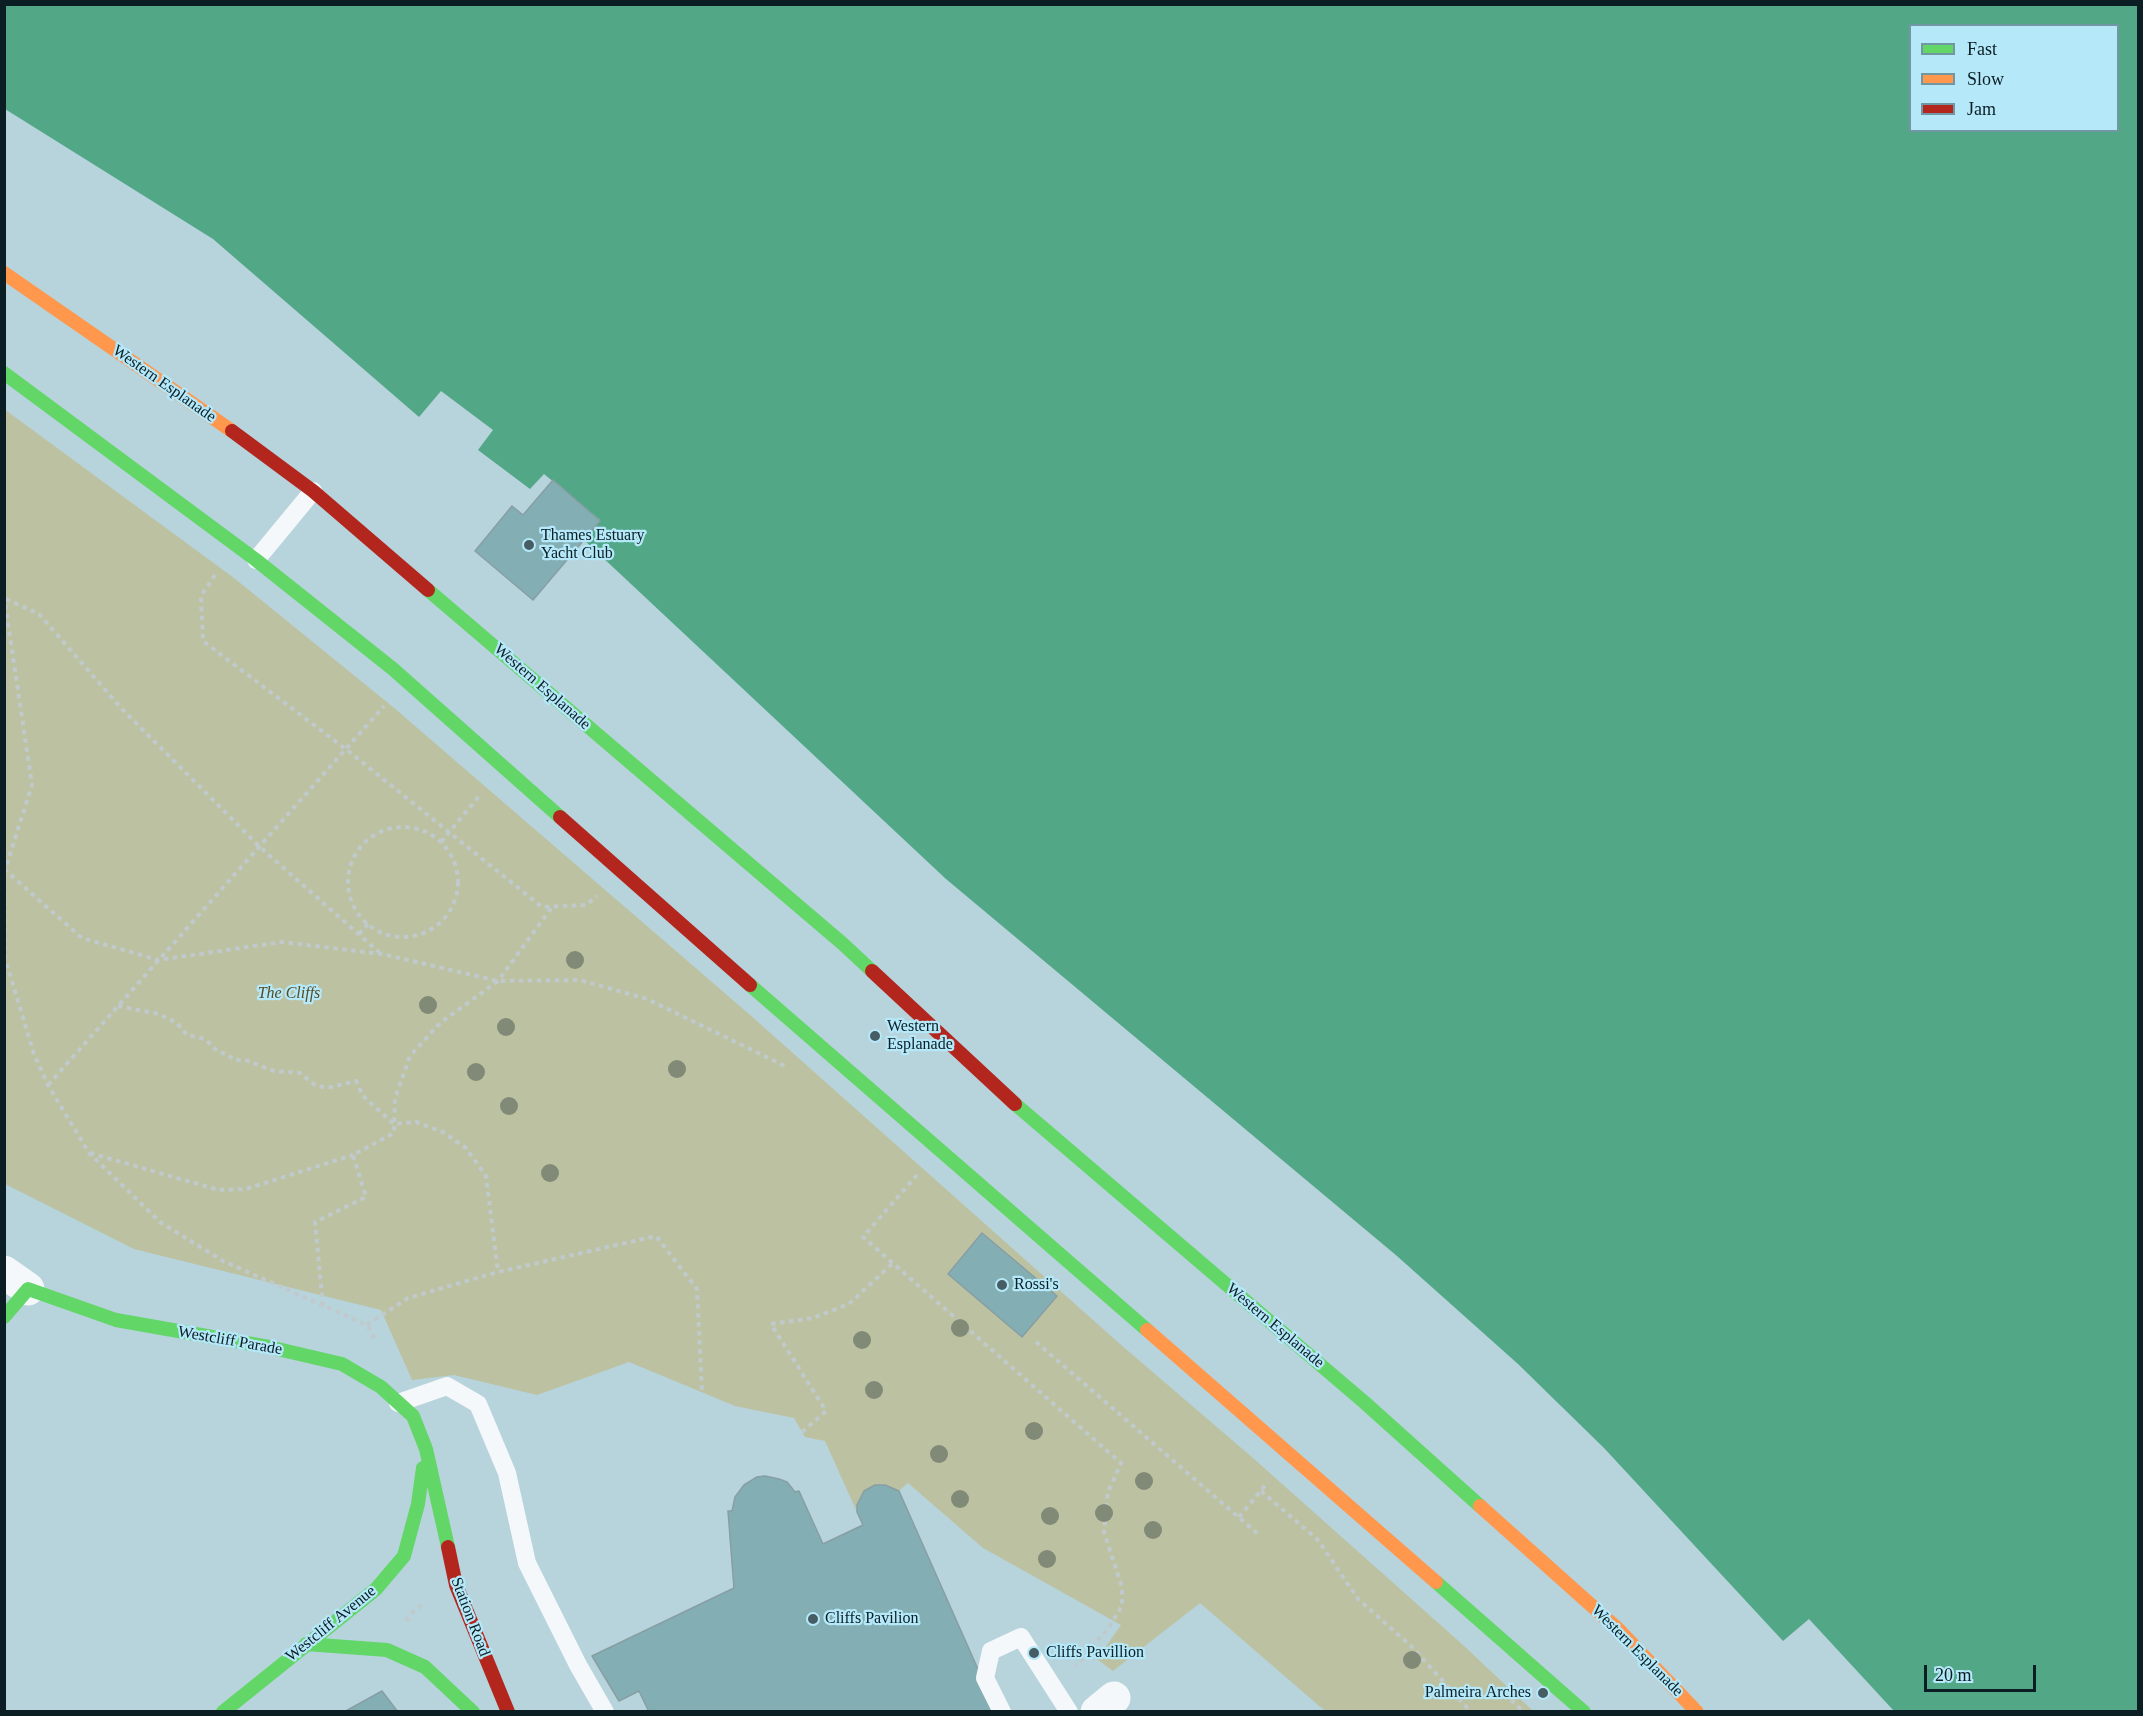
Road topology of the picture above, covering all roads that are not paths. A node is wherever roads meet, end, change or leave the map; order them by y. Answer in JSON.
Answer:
{"nodes":[{"id":1,"x":4,"y":273,"type":"edge"},
{"id":2,"x":4,"y":373,"type":"edge"},
{"id":3,"x":313,"y":491,"type":"junction"},
{"id":4,"x":256,"y":560,"type":"junction"},
{"id":5,"x":16,"y":1281,"type":"edge"},
{"id":6,"x":4,"y":1317,"type":"edge"},
{"id":7,"x":398,"y":1403,"type":"junction"},
{"id":8,"x":426,"y":1449,"type":"junction"},
{"id":9,"x":306,"y":1644,"type":"junction"},
{"id":10,"x":223,"y":1712,"type":"edge"},
{"id":11,"x":473,"y":1712,"type":"edge"},
{"id":12,"x":508,"y":1712,"type":"edge"},
{"id":13,"x":605,"y":1712,"type":"edge"},
{"id":14,"x":1002,"y":1712,"type":"edge"},
{"id":15,"x":1070,"y":1712,"type":"edge"},
{"id":16,"x":1584,"y":1712,"type":"edge"},
{"id":17,"x":1697,"y":1712,"type":"edge"}],
"edges":[{"from":1,"to":3,"type":"street","name":"Western Esplanade"},
{"from":2,"to":4,"type":"street"},
{"from":3,"to":4,"type":"lane"},
{"from":3,"to":17,"type":"street","name":"Western Esplanade"},
{"from":4,"to":16,"type":"street"},
{"from":5,"to":6,"type":"street"},
{"from":5,"to":7,"type":"street","name":"Westcliff Parade"},
{"from":7,"to":8,"type":"street","name":"Westcliff Parade"},
{"from":7,"to":13,"type":"lane"},
{"from":8,"to":9,"type":"street","name":"Westcliff Avenue"},
{"from":8,"to":12,"type":"street","name":"Station Road"},
{"from":9,"to":10,"type":"street","name":"Westcliff Avenue"},
{"from":9,"to":11,"type":"street"},
{"from":14,"to":15,"type":"lane"}]}
